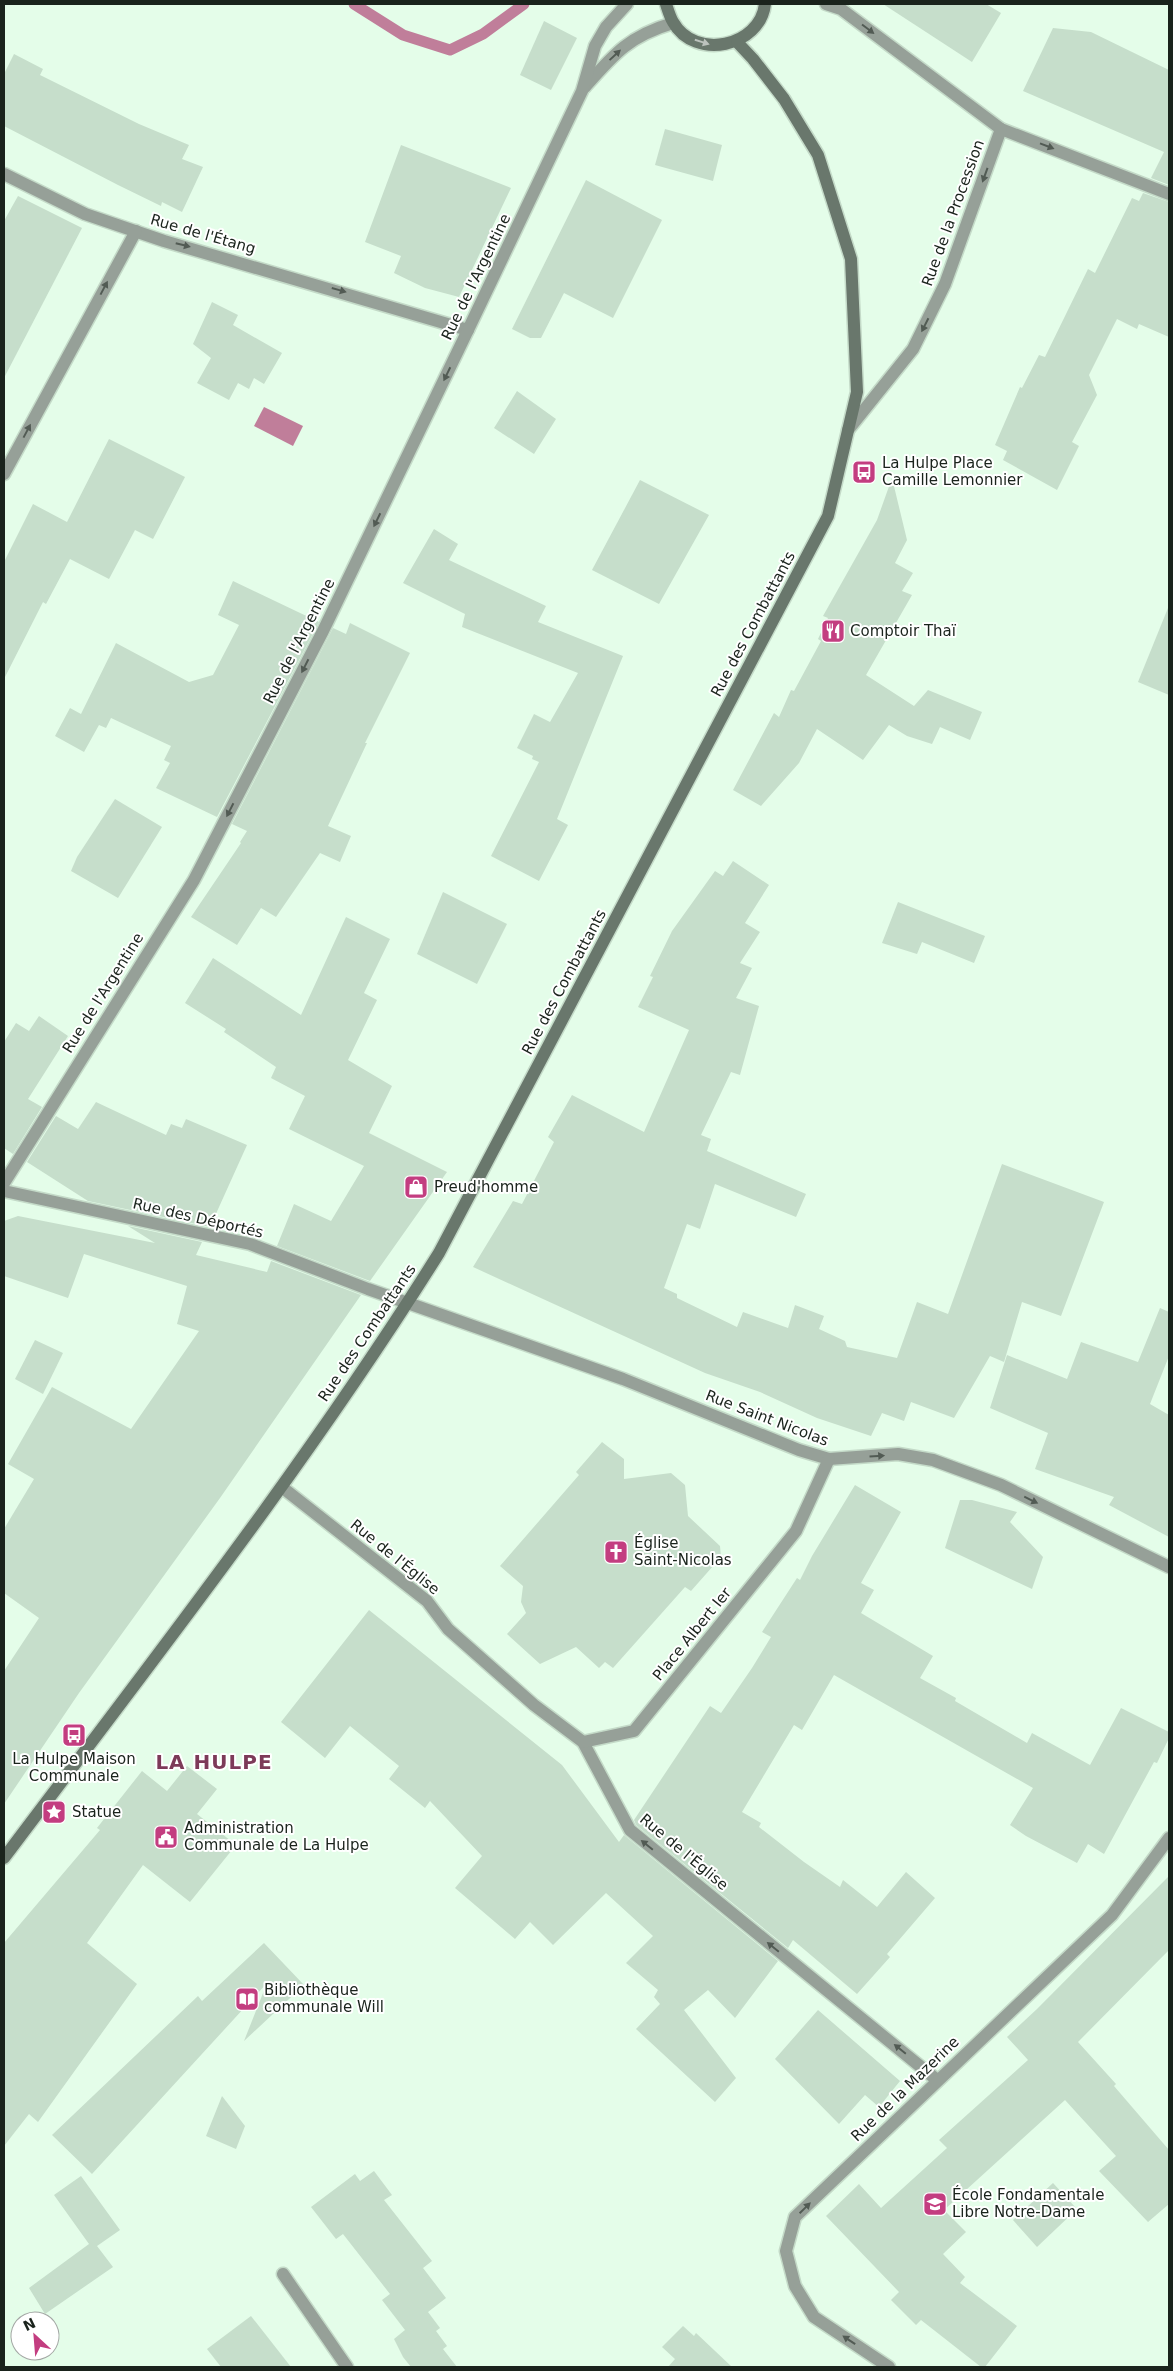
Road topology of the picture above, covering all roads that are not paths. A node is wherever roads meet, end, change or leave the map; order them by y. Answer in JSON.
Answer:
{"nodes":[{"id":1,"x":627,"y":4,"type":"edge"},
{"id":2,"x":666,"y":4,"type":"edge"},
{"id":3,"x":765,"y":4,"type":"edge"},
{"id":4,"x":826,"y":4,"type":"edge"},
{"id":5,"x":673,"y":23,"type":"junction"},
{"id":6,"x":737,"y":42,"type":"junction"},
{"id":7,"x":582,"y":91,"type":"junction"},
{"id":8,"x":1001,"y":129,"type":"junction"},
{"id":9,"x":4,"y":174,"type":"edge"},
{"id":10,"x":1169,"y":194,"type":"edge"},
{"id":11,"x":136,"y":231,"type":"junction"},
{"id":12,"x":468,"y":330,"type":"junction"},
{"id":13,"x":848,"y":430,"type":"junction"},
{"id":14,"x":4,"y":474,"type":"edge"},
{"id":15,"x":4,"y":1182,"type":"edge"},
{"id":16,"x":4,"y":1192,"type":"edge"},
{"id":17,"x":408,"y":1303,"type":"junction"},
{"id":18,"x":828,"y":1459,"type":"junction"},
{"id":19,"x":283,"y":1488,"type":"junction"},
{"id":20,"x":1169,"y":1567,"type":"edge"},
{"id":21,"x":583,"y":1742,"type":"junction"},
{"id":22,"x":1169,"y":1838,"type":"edge"},
{"id":23,"x":4,"y":1858,"type":"edge"},
{"id":24,"x":937,"y":2080,"type":"junction"},
{"id":25,"x":283,"y":2274,"type":"dead end"},
{"id":26,"x":347,"y":2367,"type":"edge"},
{"id":27,"x":889,"y":2367,"type":"edge"}],
"edges":[{"from":1,"to":7,"type":"street","name":"Rue de l'Argentine"},
{"from":2,"to":5,"type":"main road"},
{"from":3,"to":6,"type":"main road"},
{"from":4,"to":8,"type":"street","one_way":true},
{"from":5,"to":6,"type":"main road","one_way":true},
{"from":7,"to":5,"type":"street","name":"Rue de l'Argentine","one_way":true},
{"from":6,"to":13,"type":"main road","name":"Rue des Combattants"},
{"from":7,"to":12,"type":"street","name":"Rue de l'Argentine"},
{"from":8,"to":10,"type":"street","name":"Rue de la Procession","one_way":true},
{"from":8,"to":13,"type":"street","name":"Rue de la Procession","one_way":true},
{"from":9,"to":11,"type":"street"},
{"from":11,"to":12,"type":"street","name":"Rue de l'Étang","one_way":true},
{"from":14,"to":11,"type":"street","name":"Rue de l'Étang","one_way":true},
{"from":12,"to":15,"type":"street","name":"Rue de l'Argentine","one_way":true},
{"from":13,"to":17,"type":"main road","name":"Rue des Combattants"},
{"from":16,"to":17,"type":"street","name":"Rue des Déportés"},
{"from":17,"to":18,"type":"street","name":"Rue Saint Nicolas"},
{"from":17,"to":19,"type":"main road","name":"Rue des Combattants"},
{"from":18,"to":20,"type":"street","name":"Rue Saint Nicolas","one_way":true},
{"from":18,"to":21,"type":"street","name":"Place Albert Ier"},
{"from":19,"to":21,"type":"street","name":"Rue de l'Église"},
{"from":19,"to":23,"type":"main road","name":"Rue des Combattants"},
{"from":24,"to":21,"type":"street","name":"Rue de l'Église","one_way":true},
{"from":22,"to":24,"type":"street","name":"Rue de la Mazerine"},
{"from":27,"to":24,"type":"street","name":"Rue de la Mazerine","one_way":true},
{"from":25,"to":26,"type":"street"}]}
